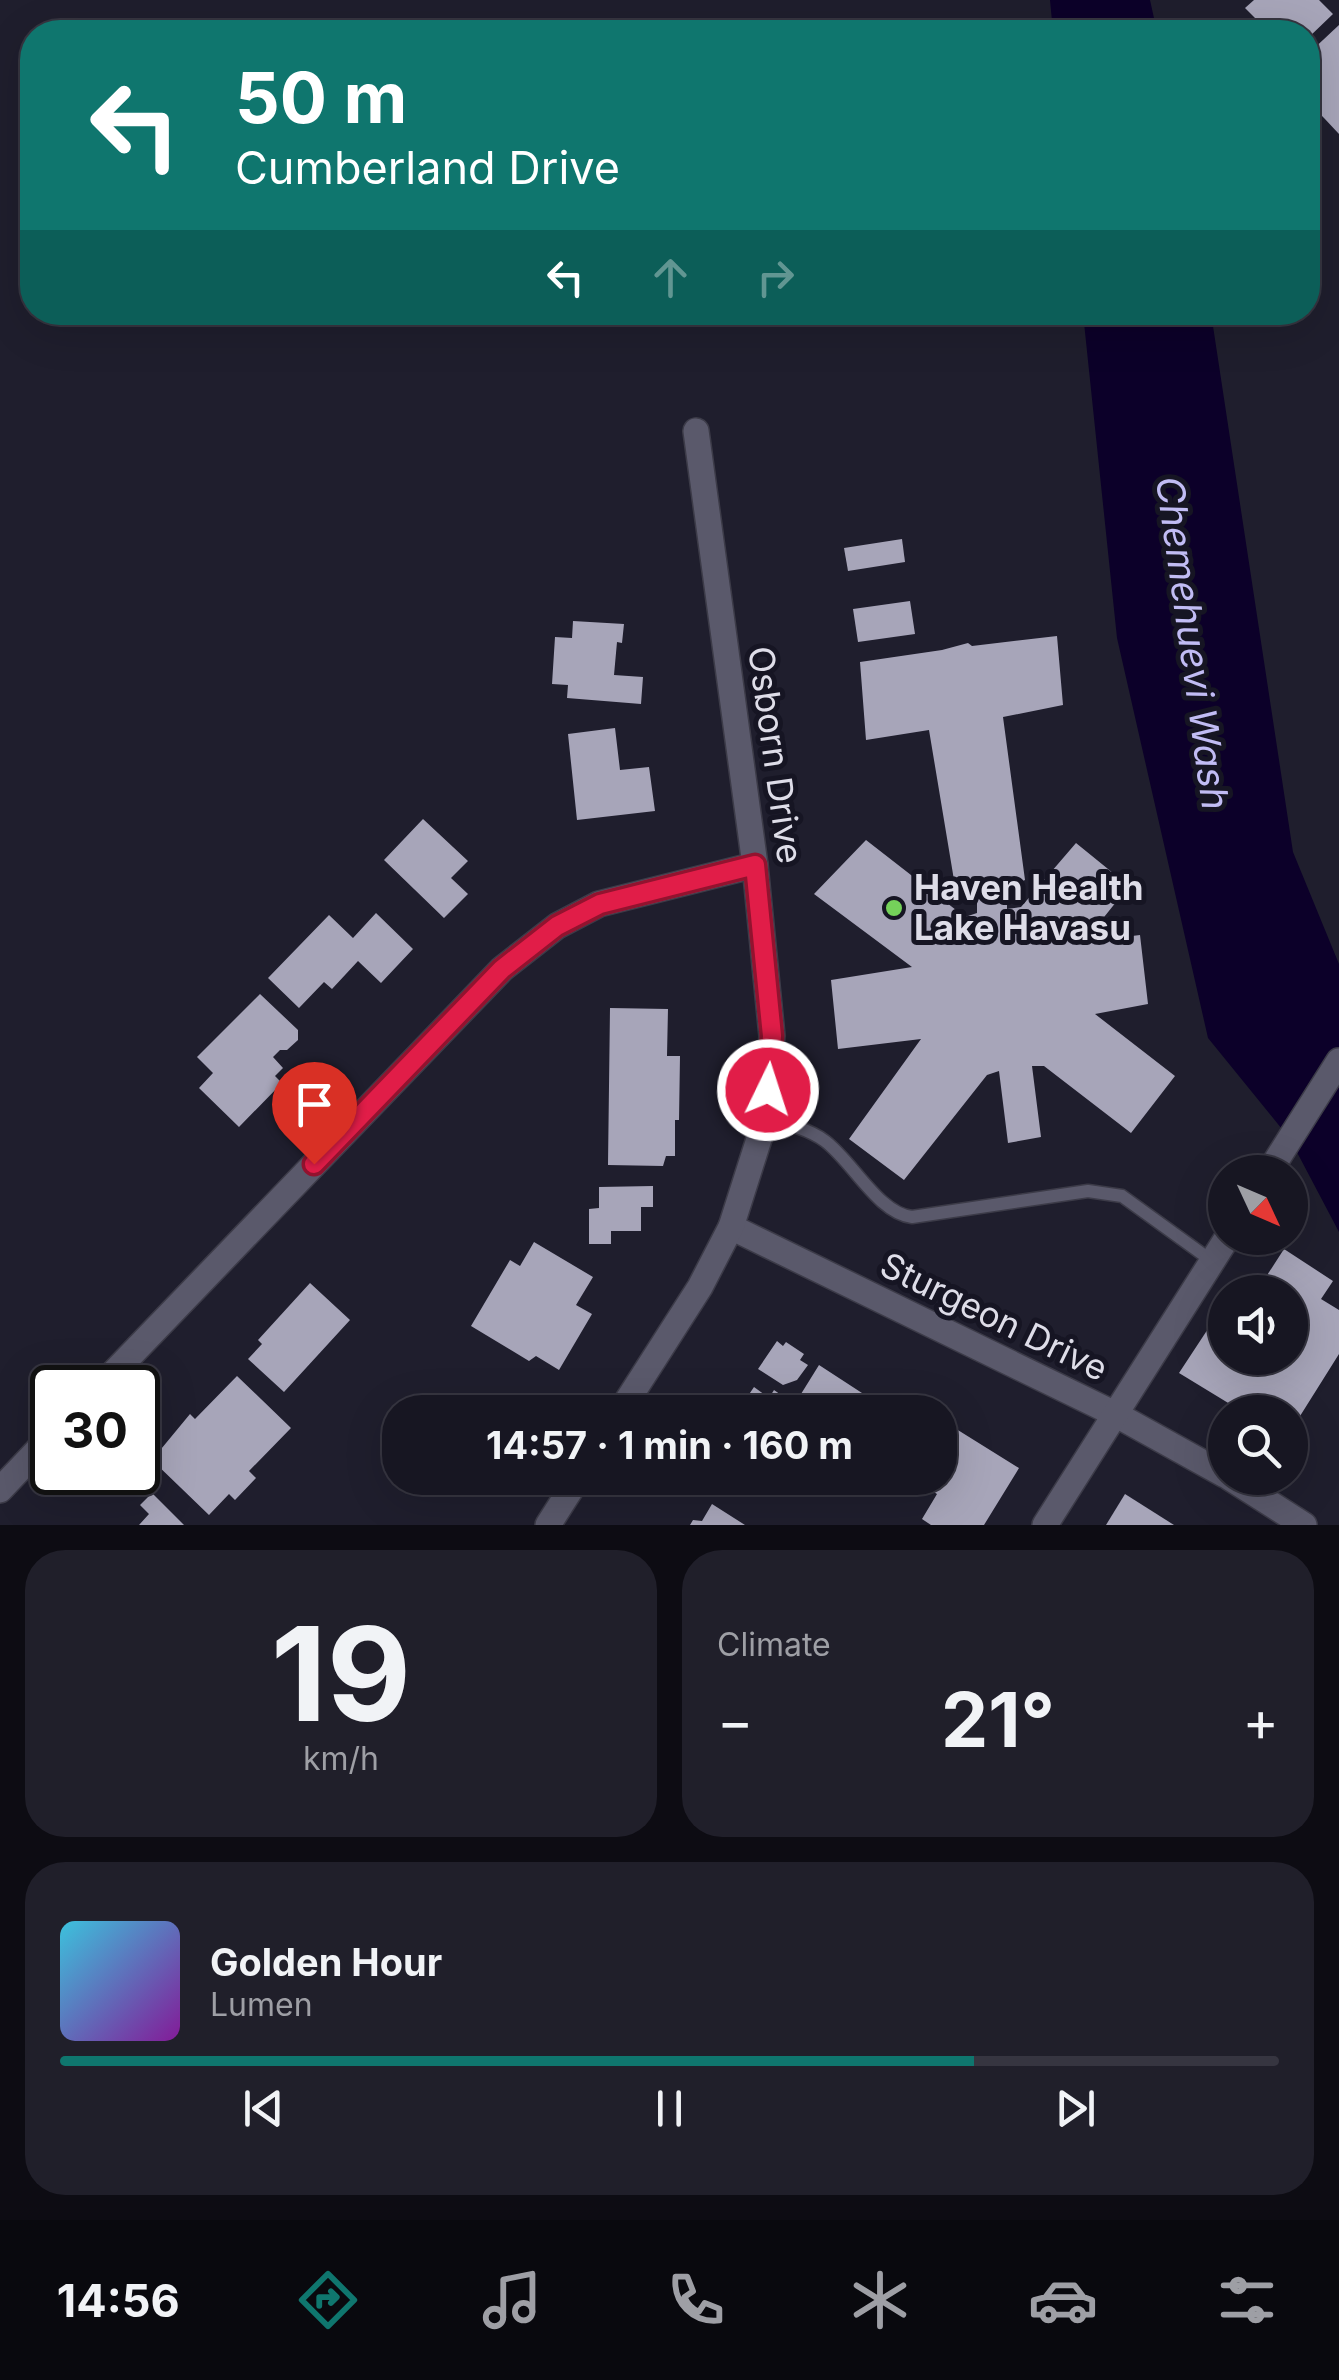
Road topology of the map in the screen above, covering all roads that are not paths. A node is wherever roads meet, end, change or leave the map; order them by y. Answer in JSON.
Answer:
{"nodes":[{"id":1,"x":696,"y":431,"type":"dead end"},
{"id":2,"x":755,"y":865,"type":"junction"},
{"id":3,"x":1339,"y":1061,"type":"edge"},
{"id":4,"x":765,"y":1120,"type":"junction"},
{"id":5,"x":1280,"y":1155,"type":"edge"},
{"id":6,"x":730,"y":1227,"type":"junction"},
{"id":7,"x":1216,"y":1255,"type":"edge"},
{"id":8,"x":1212,"y":1261,"type":"junction"},
{"id":9,"x":120,"y":1365,"type":"edge"},
{"id":10,"x":631,"y":1395,"type":"edge"},
{"id":11,"x":1115,"y":1414,"type":"junction"},
{"id":12,"x":30,"y":1458,"type":"edge"},
{"id":13,"x":1208,"y":1465,"type":"edge"},
{"id":14,"x":0,"y":1490,"type":"edge"},
{"id":15,"x":567,"y":1495,"type":"edge"},
{"id":16,"x":1257,"y":1495,"type":"edge"},
{"id":17,"x":548,"y":1525,"type":"edge"},
{"id":18,"x":1045,"y":1525,"type":"edge"},
{"id":19,"x":1304,"y":1525,"type":"edge"}],
"edges":[{"from":1,"to":2,"type":"street","name":"Osborn Drive"},
{"from":2,"to":4,"type":"street","name":"Osborn Drive"},
{"from":2,"to":9,"type":"street"},
{"from":3,"to":5,"type":"street"},
{"from":4,"to":6,"type":"street","name":"Osborn Drive"},
{"from":4,"to":8,"type":"lane"},
{"from":6,"to":10,"type":"street","name":"Osborn Drive"},
{"from":6,"to":11,"type":"street","name":"Sturgeon Drive"},
{"from":7,"to":8,"type":"street"},
{"from":8,"to":11,"type":"street"},
{"from":11,"to":13,"type":"street","name":"Sturgeon Drive"},
{"from":11,"to":18,"type":"street"},
{"from":12,"to":14,"type":"street"},
{"from":15,"to":17,"type":"street"},
{"from":16,"to":19,"type":"street","name":"Sturgeon Drive"}]}
